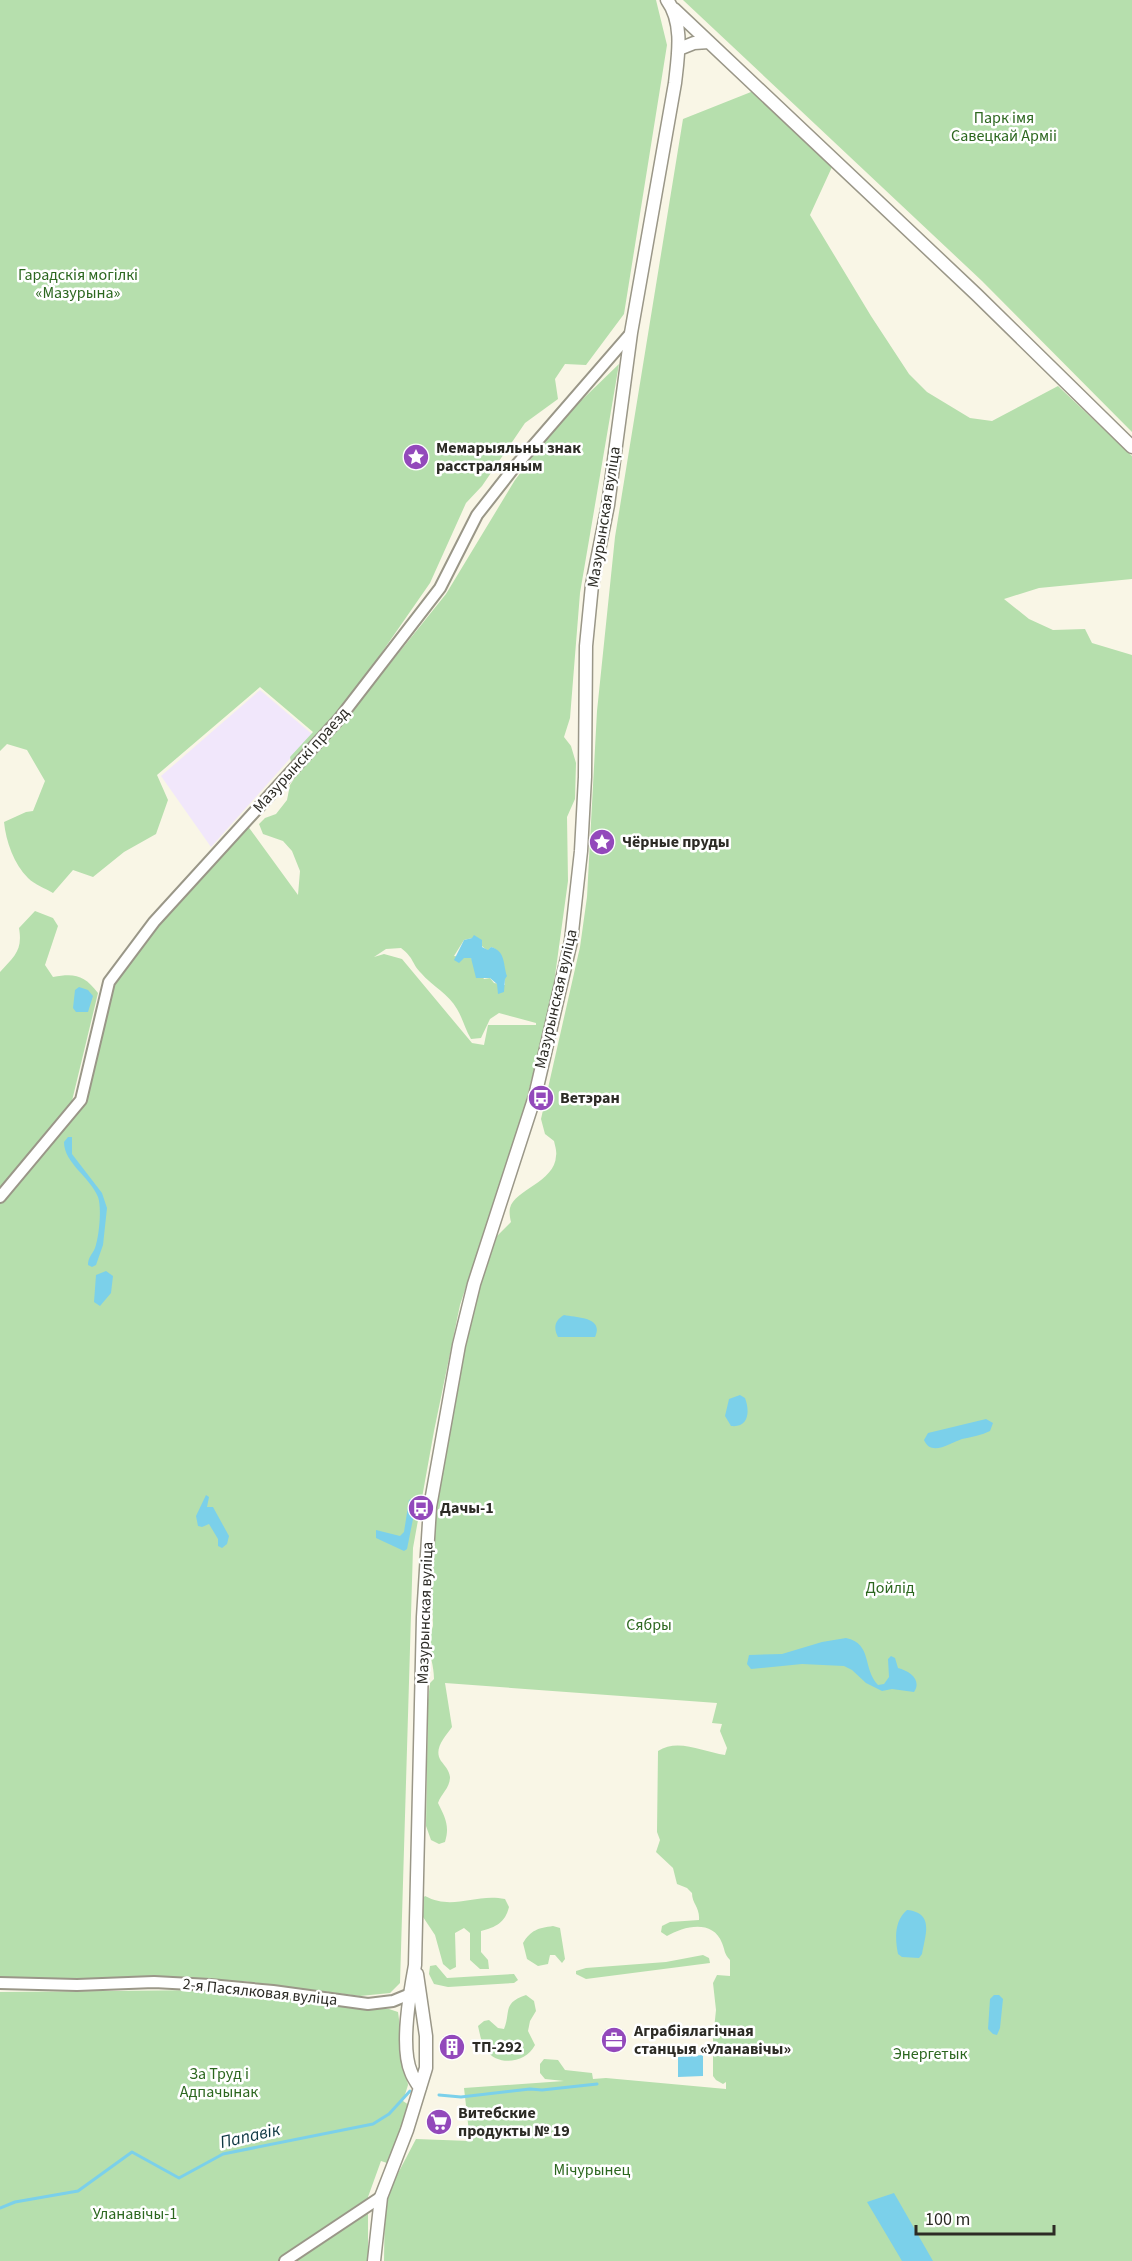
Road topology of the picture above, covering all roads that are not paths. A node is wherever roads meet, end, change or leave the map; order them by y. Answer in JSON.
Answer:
{"nodes":[{"id":1,"x":670,"y":5,"type":"edge"},
{"id":2,"x":709,"y":42,"type":"junction"},
{"id":3,"x":679,"y":49,"type":"junction"},
{"id":4,"x":631,"y":333,"type":"junction"},
{"id":5,"x":1132,"y":447,"type":"edge"},
{"id":6,"x":0,"y":1197,"type":"edge"},
{"id":7,"x":0,"y":1983,"type":"edge"},
{"id":8,"x":415,"y":1995,"type":"junction"},
{"id":9,"x":420,"y":2088,"type":"junction"},
{"id":10,"x":381,"y":2197,"type":"junction"},
{"id":11,"x":285,"y":2261,"type":"edge"},
{"id":12,"x":374,"y":2261,"type":"edge"}],
"edges":[{"from":1,"to":2,"type":"street"},
{"from":1,"to":3,"type":"street","name":"Мазурынская вуліца"},
{"from":2,"to":3,"type":"street"},
{"from":2,"to":5,"type":"street"},
{"from":3,"to":4,"type":"street","name":"Мазурынская вуліца"},
{"from":4,"to":6,"type":"street","name":"Мазурынскі праезд"},
{"from":4,"to":8,"type":"street","name":"Мазурынская вуліца"},
{"from":7,"to":8,"type":"street","name":"2-я Пасялковая вуліца"},
{"from":8,"to":9,"type":"street"},
{"from":8,"to":9,"type":"street"},
{"from":9,"to":10,"type":"street"},
{"from":10,"to":11,"type":"street"},
{"from":10,"to":12,"type":"street"}]}
